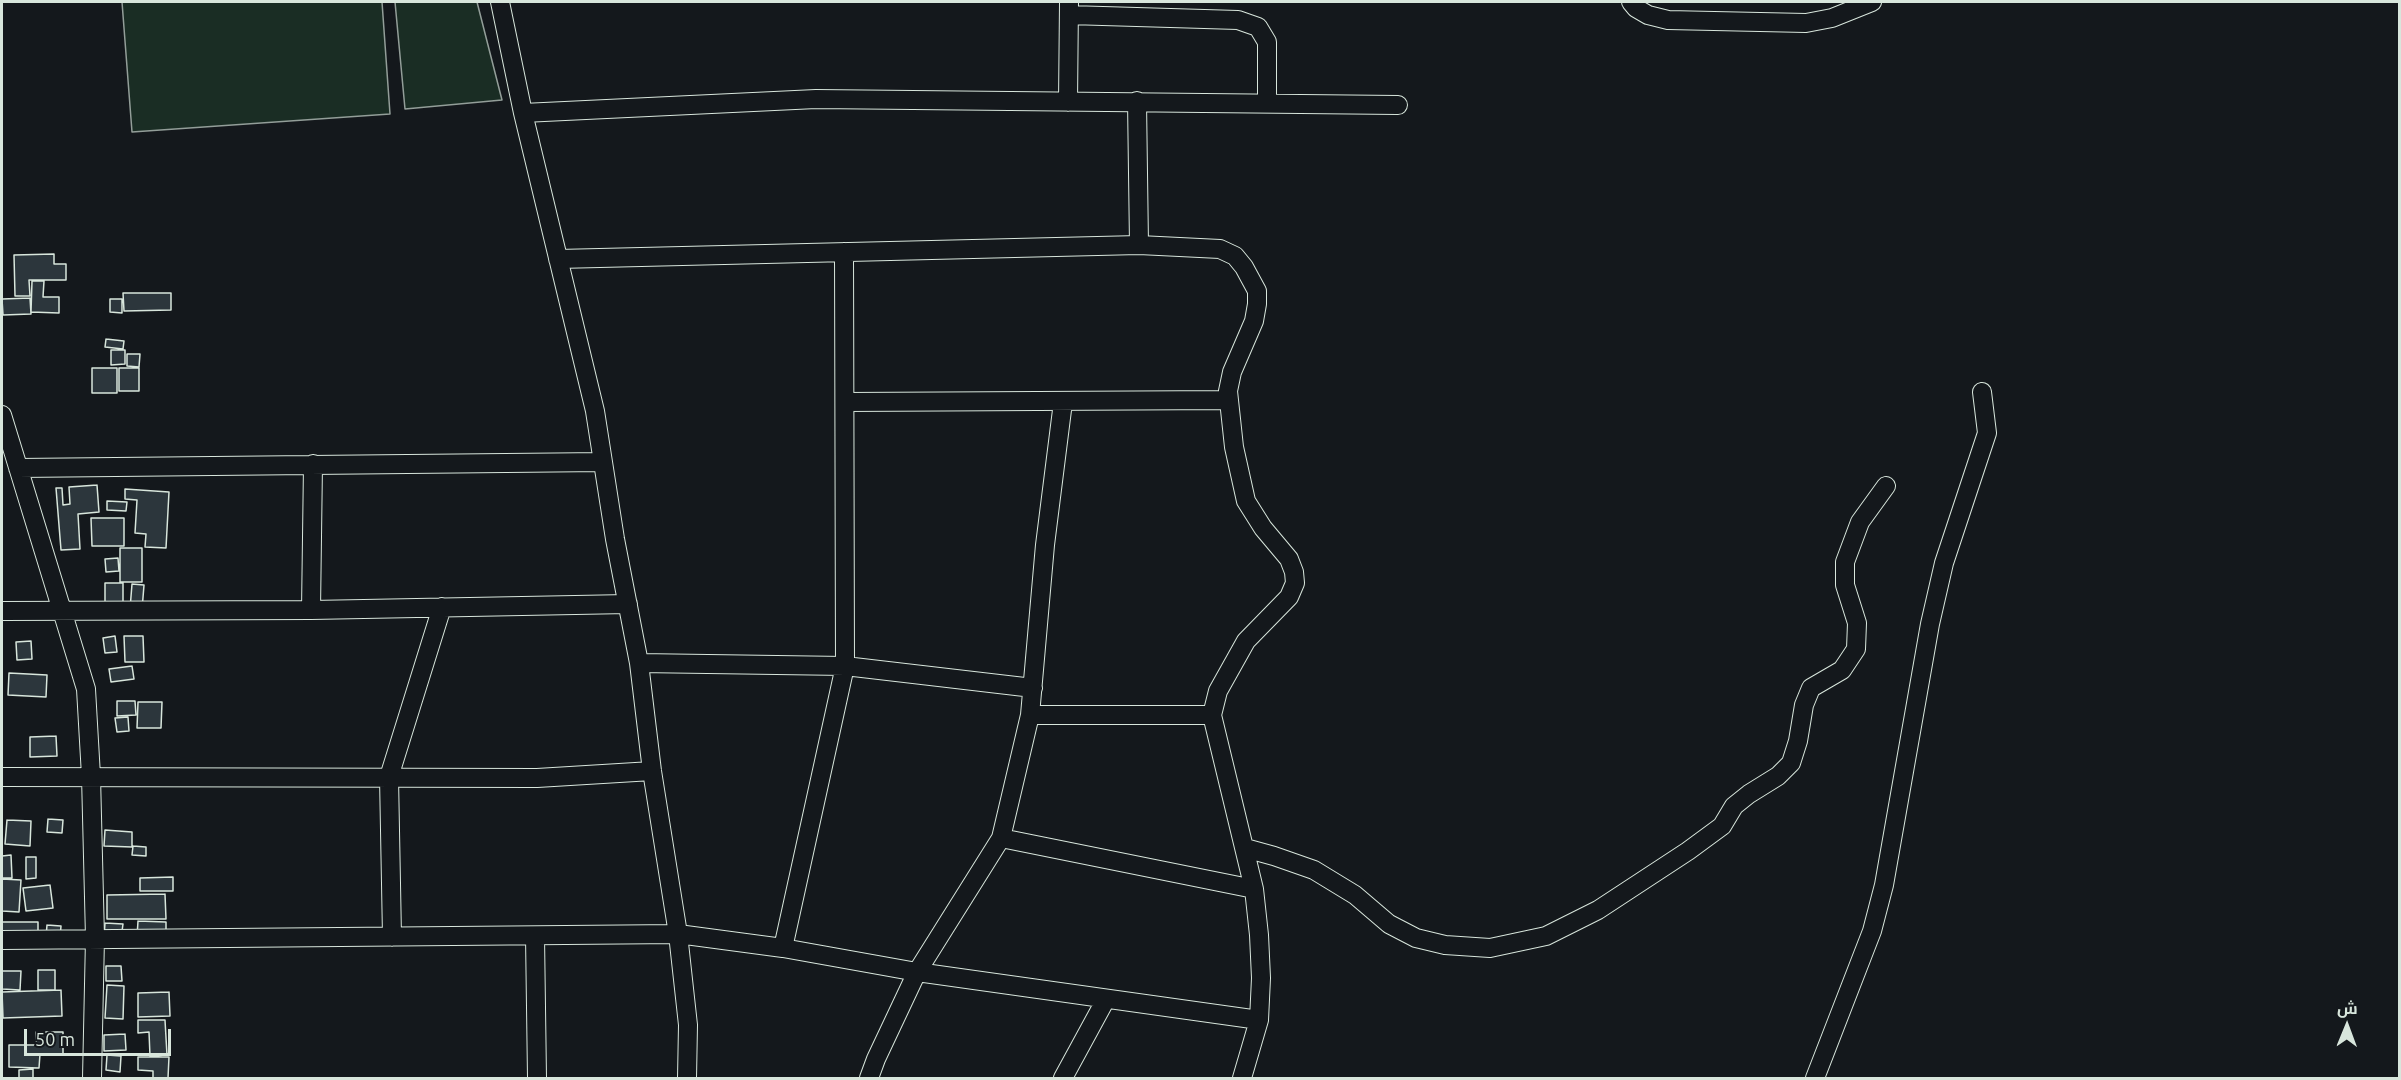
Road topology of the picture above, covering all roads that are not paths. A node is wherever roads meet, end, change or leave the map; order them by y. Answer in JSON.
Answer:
{"nodes":[{"id":1,"x":500,"y":2,"type":"edge"},
{"id":2,"x":1631,"y":2,"type":"edge"},
{"id":3,"x":1872,"y":2,"type":"edge"},
{"id":4,"x":1069,"y":8,"type":"edge"},
{"id":5,"x":1137,"y":101,"type":"junction"},
{"id":6,"x":1068,"y":102,"type":"junction"},
{"id":7,"x":1267,"y":103,"type":"junction"},
{"id":8,"x":1398,"y":105,"type":"dead end"},
{"id":9,"x":523,"y":113,"type":"junction"},
{"id":10,"x":1139,"y":245,"type":"junction"},
{"id":11,"x":844,"y":252,"type":"junction"},
{"id":12,"x":558,"y":259,"type":"junction"},
{"id":13,"x":1982,"y":392,"type":"dead end"},
{"id":14,"x":1228,"y":400,"type":"junction"},
{"id":15,"x":846,"y":402,"type":"junction"},
{"id":16,"x":1063,"y":402,"type":"junction"},
{"id":17,"x":2,"y":416,"type":"edge"},
{"id":18,"x":603,"y":462,"type":"junction"},
{"id":19,"x":313,"y":464,"type":"junction"},
{"id":20,"x":18,"y":468,"type":"junction"},
{"id":21,"x":1887,"y":486,"type":"dead end"},
{"id":22,"x":628,"y":604,"type":"junction"},
{"id":23,"x":442,"y":607,"type":"junction"},
{"id":24,"x":62,"y":609,"type":"junction"},
{"id":25,"x":311,"y":610,"type":"junction"},
{"id":26,"x":2,"y":611,"type":"edge"},
{"id":27,"x":639,"y":663,"type":"junction"},
{"id":28,"x":845,"y":666,"type":"junction"},
{"id":29,"x":1033,"y":688,"type":"junction"},
{"id":30,"x":1030,"y":715,"type":"junction"},
{"id":31,"x":1212,"y":715,"type":"junction"},
{"id":32,"x":652,"y":771,"type":"junction"},
{"id":33,"x":91,"y":776,"type":"junction"},
{"id":34,"x":2,"y":777,"type":"edge"},
{"id":35,"x":389,"y":777,"type":"junction"},
{"id":36,"x":1001,"y":838,"type":"junction"},
{"id":37,"x":1245,"y":848,"type":"junction"},
{"id":38,"x":1254,"y":889,"type":"junction"},
{"id":39,"x":678,"y":934,"type":"junction"},
{"id":40,"x":535,"y":936,"type":"junction"},
{"id":41,"x":392,"y":938,"type":"junction"},
{"id":42,"x":95,"y":939,"type":"junction"},
{"id":43,"x":2,"y":940,"type":"edge"},
{"id":44,"x":783,"y":948,"type":"junction"},
{"id":45,"x":917,"y":972,"type":"junction"},
{"id":46,"x":1106,"y":999,"type":"junction"},
{"id":47,"x":1259,"y":1020,"type":"junction"},
{"id":48,"x":92,"y":1078,"type":"edge"},
{"id":49,"x":537,"y":1078,"type":"edge"},
{"id":50,"x":687,"y":1078,"type":"edge"},
{"id":51,"x":869,"y":1078,"type":"edge"},
{"id":52,"x":1063,"y":1078,"type":"edge"},
{"id":53,"x":1242,"y":1078,"type":"edge"},
{"id":54,"x":1815,"y":1078,"type":"edge"}],
"edges":[{"from":1,"to":9,"type":"street"},
{"from":2,"to":3,"type":"street"},
{"from":4,"to":6,"type":"street"},
{"from":4,"to":7,"type":"street"},
{"from":5,"to":6,"type":"street"},
{"from":5,"to":7,"type":"street"},
{"from":5,"to":10,"type":"street"},
{"from":6,"to":9,"type":"street"},
{"from":7,"to":8,"type":"street"},
{"from":9,"to":12,"type":"street"},
{"from":10,"to":11,"type":"street"},
{"from":10,"to":14,"type":"street"},
{"from":11,"to":12,"type":"street"},
{"from":11,"to":15,"type":"street"},
{"from":12,"to":18,"type":"street"},
{"from":13,"to":54,"type":"street"},
{"from":14,"to":16,"type":"street"},
{"from":14,"to":31,"type":"street"},
{"from":15,"to":16,"type":"street"},
{"from":15,"to":28,"type":"street"},
{"from":16,"to":29,"type":"street"},
{"from":17,"to":20,"type":"street"},
{"from":18,"to":19,"type":"street"},
{"from":18,"to":22,"type":"street"},
{"from":19,"to":20,"type":"street"},
{"from":19,"to":25,"type":"street"},
{"from":20,"to":24,"type":"street"},
{"from":21,"to":37,"type":"street"},
{"from":22,"to":23,"type":"street"},
{"from":22,"to":27,"type":"street"},
{"from":23,"to":25,"type":"street"},
{"from":23,"to":35,"type":"street"},
{"from":24,"to":25,"type":"street"},
{"from":24,"to":26,"type":"street"},
{"from":24,"to":33,"type":"street"},
{"from":27,"to":28,"type":"street"},
{"from":27,"to":32,"type":"street"},
{"from":28,"to":29,"type":"street"},
{"from":28,"to":44,"type":"street"},
{"from":29,"to":30,"type":"street"},
{"from":30,"to":31,"type":"street"},
{"from":30,"to":36,"type":"street"},
{"from":31,"to":37,"type":"street"},
{"from":32,"to":35,"type":"street"},
{"from":32,"to":39,"type":"street"},
{"from":33,"to":34,"type":"street"},
{"from":33,"to":35,"type":"street"},
{"from":33,"to":42,"type":"street"},
{"from":35,"to":41,"type":"street"},
{"from":36,"to":38,"type":"street"},
{"from":36,"to":45,"type":"street"},
{"from":37,"to":38,"type":"street"},
{"from":38,"to":47,"type":"street"},
{"from":39,"to":40,"type":"street"},
{"from":39,"to":44,"type":"street"},
{"from":39,"to":50,"type":"street"},
{"from":40,"to":41,"type":"street"},
{"from":40,"to":49,"type":"street"},
{"from":41,"to":42,"type":"street"},
{"from":42,"to":43,"type":"street"},
{"from":42,"to":48,"type":"street"},
{"from":44,"to":45,"type":"street"},
{"from":45,"to":46,"type":"street"},
{"from":45,"to":51,"type":"street"},
{"from":46,"to":47,"type":"street"},
{"from":46,"to":52,"type":"street"},
{"from":47,"to":53,"type":"street"}]}
